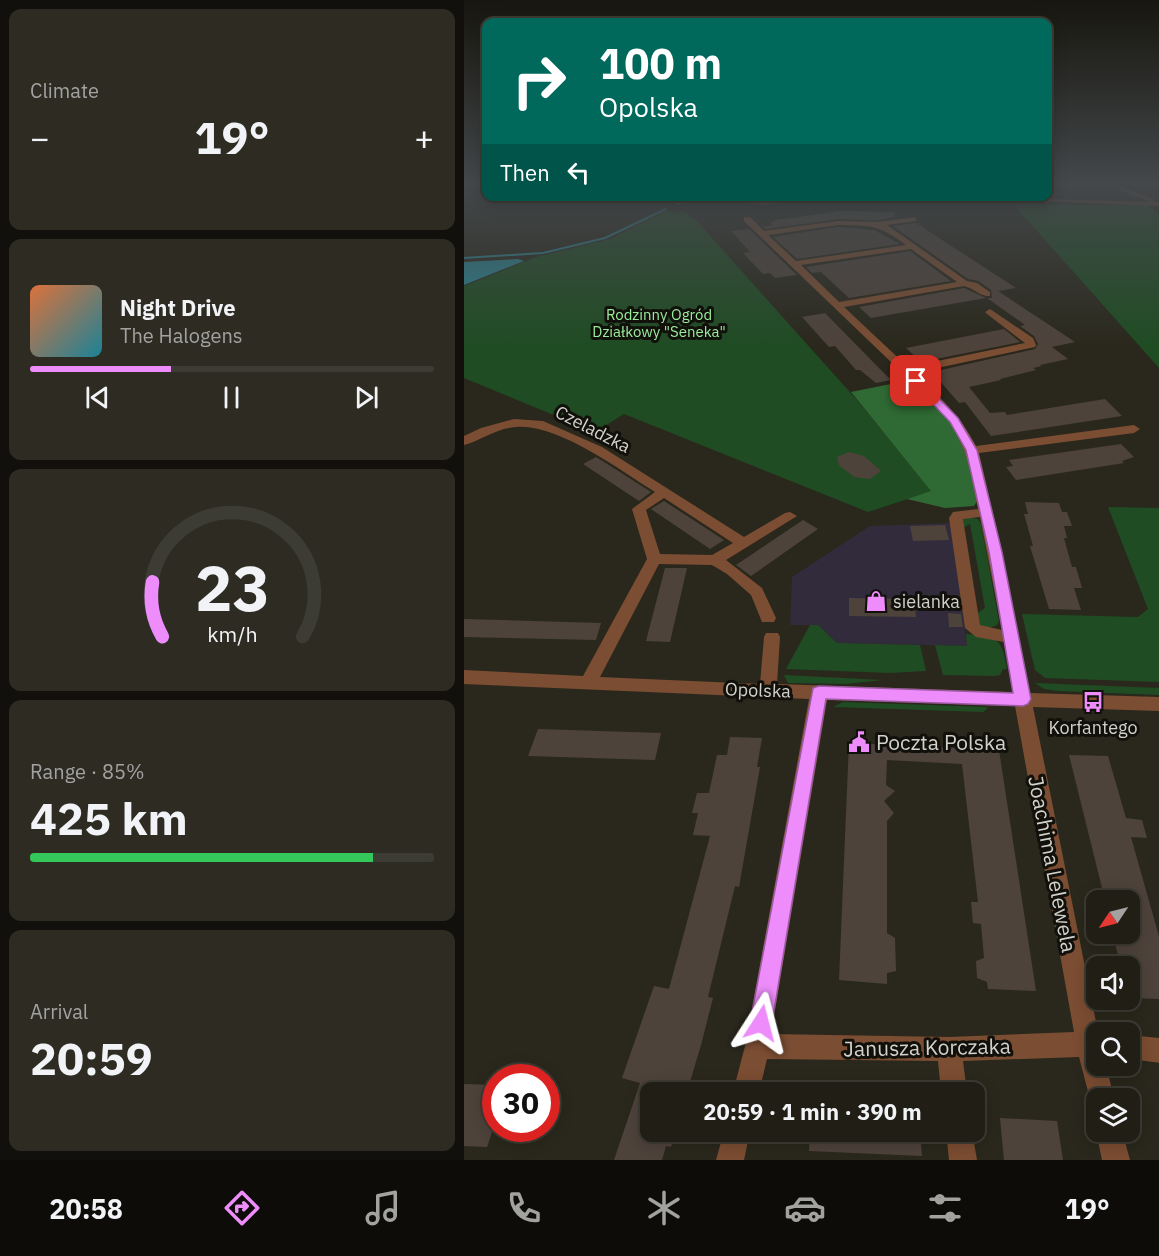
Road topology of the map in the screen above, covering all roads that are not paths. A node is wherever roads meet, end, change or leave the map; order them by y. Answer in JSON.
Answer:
{"nodes":[{"id":1,"x":768,"y":238,"type":"edge"},
{"id":2,"x":902,"y":238,"type":"edge"},
{"id":3,"x":912,"y":246,"type":"junction"},
{"id":4,"x":794,"y":264,"type":"junction"},
{"id":5,"x":964,"y":283,"type":"junction"},
{"id":6,"x":987,"y":294,"type":"dead end"},
{"id":7,"x":837,"y":305,"type":"junction"},
{"id":8,"x":990,"y":312,"type":"dead end"},
{"id":9,"x":906,"y":371,"type":"junction"},
{"id":10,"x":1134,"y":429,"type":"dead end"},
{"id":11,"x":464,"y":441,"type":"edge"},
{"id":12,"x":972,"y":450,"type":"junction"},
{"id":13,"x":664,"y":492,"type":"junction"},
{"id":14,"x":986,"y":512,"type":"junction"},
{"id":15,"x":790,"y":516,"type":"dead end"},
{"id":16,"x":743,"y":543,"type":"junction"},
{"id":17,"x":654,"y":559,"type":"junction"},
{"id":18,"x":715,"y":560,"type":"junction"},
{"id":19,"x":767,"y":618,"type":"dead end"},
{"id":20,"x":772,"y":637,"type":"dead end"},
{"id":21,"x":1011,"y":637,"type":"junction"},
{"id":22,"x":464,"y":677,"type":"edge"},
{"id":23,"x":588,"y":683,"type":"junction"},
{"id":24,"x":768,"y":691,"type":"junction"},
{"id":25,"x":819,"y":693,"type":"junction"},
{"id":26,"x":1023,"y":699,"type":"junction"},
{"id":27,"x":1158,"y":705,"type":"edge"},
{"id":28,"x":1088,"y":1022,"type":"edge"},
{"id":29,"x":1086,"y":1043,"type":"edge"},
{"id":30,"x":757,"y":1046,"type":"junction"},
{"id":31,"x":1140,"y":1048,"type":"edge"},
{"id":32,"x":949,"y":1050,"type":"junction"},
{"id":33,"x":1160,"y":1051,"type":"edge"},
{"id":34,"x":748,"y":1082,"type":"edge"},
{"id":35,"x":953,"y":1082,"type":"edge"},
{"id":36,"x":734,"y":1142,"type":"edge"},
{"id":37,"x":961,"y":1142,"type":"edge"},
{"id":38,"x":1112,"y":1142,"type":"edge"},
{"id":39,"x":730,"y":1160,"type":"edge"},
{"id":40,"x":963,"y":1160,"type":"edge"},
{"id":41,"x":1116,"y":1160,"type":"edge"}],
"edges":[{"from":1,"to":4,"type":"street","name":"Joachima Lelewela"},
{"from":2,"to":3,"type":"street"},
{"from":3,"to":4,"type":"street"},
{"from":3,"to":5,"type":"street"},
{"from":4,"to":7,"type":"street","name":"Joachima Lelewela"},
{"from":5,"to":6,"type":"street"},
{"from":5,"to":7,"type":"street"},
{"from":7,"to":9,"type":"street","name":"Joachima Lelewela"},
{"from":8,"to":9,"type":"street"},
{"from":9,"to":12,"type":"street","name":"Joachima Lelewela"},
{"from":10,"to":12,"type":"street"},
{"from":11,"to":13,"type":"street","name":"Czeladzka"},
{"from":12,"to":14,"type":"street","name":"Joachima Lelewela"},
{"from":13,"to":16,"type":"street","name":"Czeladzka"},
{"from":13,"to":17,"type":"street"},
{"from":14,"to":21,"type":"street","name":"Joachima Lelewela"},
{"from":14,"to":21,"type":"street"},
{"from":15,"to":16,"type":"street"},
{"from":16,"to":18,"type":"street"},
{"from":17,"to":18,"type":"street"},
{"from":17,"to":23,"type":"street"},
{"from":18,"to":19,"type":"street"},
{"from":20,"to":24,"type":"street"},
{"from":21,"to":26,"type":"street","name":"Joachima Lelewela"},
{"from":22,"to":23,"type":"street","name":"Opolska"},
{"from":23,"to":24,"type":"street","name":"Opolska"},
{"from":24,"to":25,"type":"street","name":"Opolska"},
{"from":25,"to":26,"type":"street","name":"Opolska"},
{"from":25,"to":30,"type":"street"},
{"from":26,"to":27,"type":"street","name":"Opolska"},
{"from":26,"to":28,"type":"street","name":"Joachima Lelewela"},
{"from":29,"to":32,"type":"street","name":"Janusza Korczaka"},
{"from":30,"to":32,"type":"street","name":"Janusza Korczaka"},
{"from":30,"to":34,"type":"street"},
{"from":31,"to":33,"type":"street"},
{"from":32,"to":35,"type":"street"},
{"from":36,"to":39,"type":"street"},
{"from":37,"to":40,"type":"street"},
{"from":38,"to":41,"type":"street"}]}
